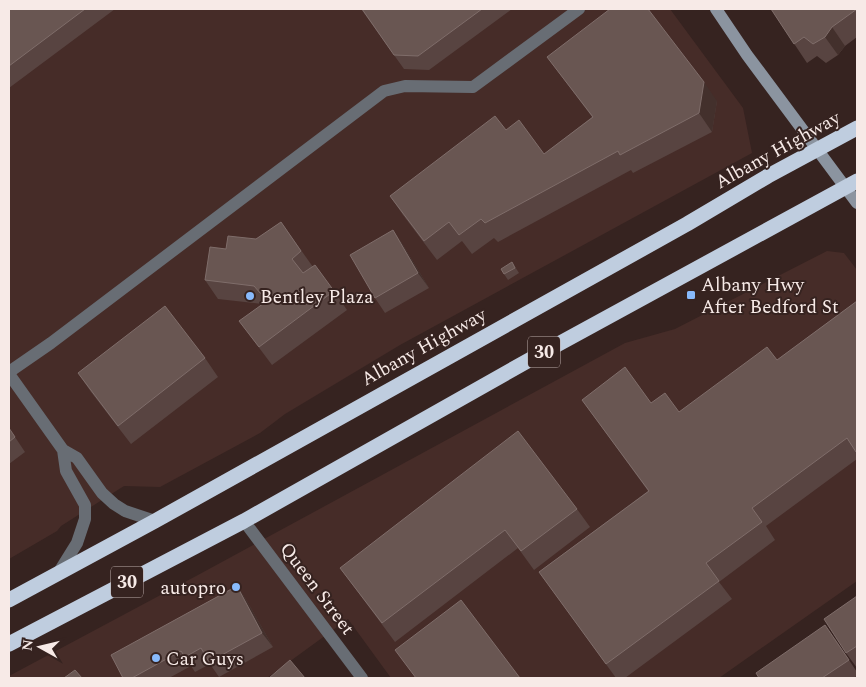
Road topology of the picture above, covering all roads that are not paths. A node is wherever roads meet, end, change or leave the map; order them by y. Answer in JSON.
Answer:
{"nodes":[{"id":1,"x":579,"y":9,"type":"edge"},
{"id":2,"x":716,"y":9,"type":"edge"},
{"id":3,"x":857,"y":128,"type":"edge"},
{"id":4,"x":818,"y":149,"type":"junction"},
{"id":5,"x":852,"y":185,"type":"edge"},
{"id":6,"x":857,"y":203,"type":"edge"},
{"id":7,"x":9,"y":373,"type":"edge"},
{"id":8,"x":63,"y":450,"type":"junction"},
{"id":9,"x":155,"y":521,"type":"junction"},
{"id":10,"x":244,"y":521,"type":"junction"},
{"id":11,"x":59,"y":572,"type":"junction"},
{"id":12,"x":9,"y":600,"type":"edge"},
{"id":13,"x":9,"y":644,"type":"edge"},
{"id":14,"x":362,"y":678,"type":"edge"}],
"edges":[{"from":1,"to":7,"type":"street"},
{"from":2,"to":4,"type":"street"},
{"from":3,"to":4,"type":"highway","name":"Albany Highway","number":"30"},
{"from":4,"to":5,"type":"street"},
{"from":4,"to":9,"type":"highway","name":"Albany Highway","number":"30"},
{"from":5,"to":6,"type":"street"},
{"from":5,"to":10,"type":"highway","number":"30"},
{"from":7,"to":8,"type":"street"},
{"from":8,"to":9,"type":"street"},
{"from":8,"to":11,"type":"street"},
{"from":9,"to":11,"type":"highway","name":"Albany Highway","number":"30"},
{"from":10,"to":13,"type":"highway","number":"30"},
{"from":10,"to":14,"type":"street","name":"Queen Street"},
{"from":11,"to":12,"type":"highway","name":"Albany Highway","number":"30"}]}
